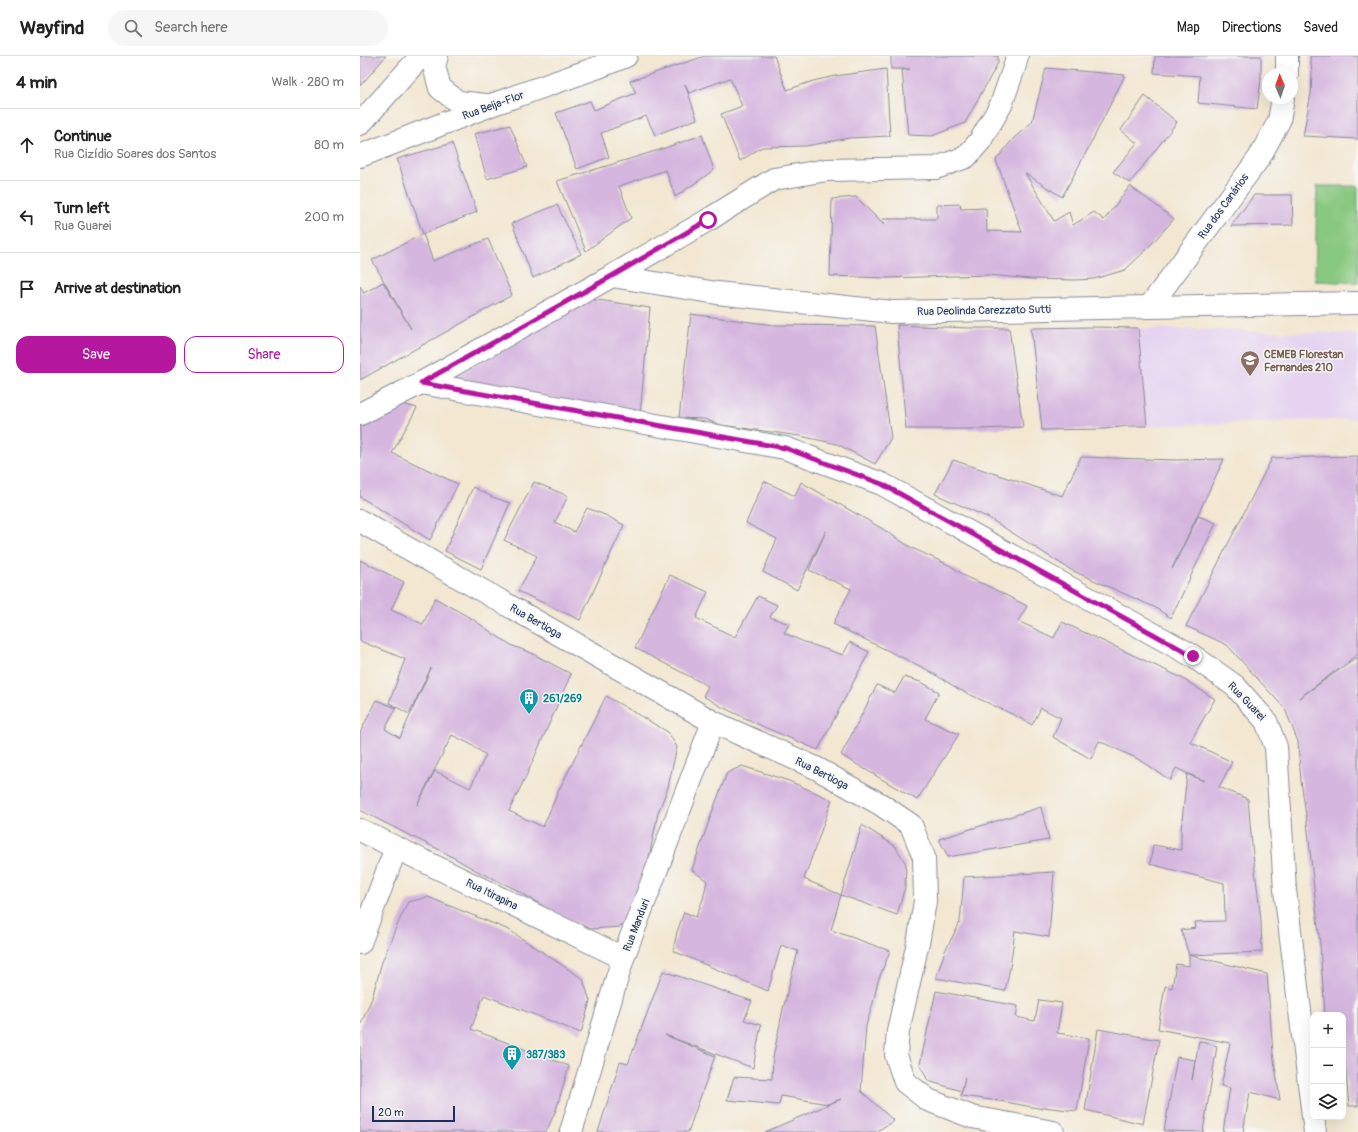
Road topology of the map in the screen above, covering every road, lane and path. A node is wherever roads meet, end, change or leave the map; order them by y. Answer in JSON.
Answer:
{"nodes":[{"id":1,"x":421,"y":56,"type":"edge"},
{"id":2,"x":437,"y":56,"type":"edge"},
{"id":3,"x":626,"y":56,"type":"edge"},
{"id":4,"x":1017,"y":56,"type":"edge"},
{"id":5,"x":1287,"y":56,"type":"edge"},
{"id":6,"x":1286,"y":68,"type":"edge"},
{"id":7,"x":1282,"y":104,"type":"edge"},
{"id":8,"x":491,"y":105,"type":"junction"},
{"id":9,"x":360,"y":124,"type":"edge"},
{"id":10,"x":360,"y":156,"type":"edge"},
{"id":11,"x":612,"y":276,"type":"junction"},
{"id":12,"x":1358,"y":303,"type":"edge"},
{"id":13,"x":1150,"y":306,"type":"junction"},
{"id":14,"x":421,"y":383,"type":"junction"},
{"id":15,"x":360,"y":414,"type":"edge"},
{"id":16,"x":360,"y":521,"type":"edge"},
{"id":17,"x":713,"y":722,"type":"junction"},
{"id":18,"x":360,"y":830,"type":"edge"},
{"id":19,"x":396,"y":848,"type":"junction"},
{"id":20,"x":360,"y":943,"type":"edge"},
{"id":21,"x":623,"y":958,"type":"junction"},
{"id":22,"x":571,"y":1132,"type":"edge"},
{"id":23,"x":1053,"y":1132,"type":"edge"},
{"id":24,"x":1315,"y":1132,"type":"edge"}],
"edges":[{"from":1,"to":9,"type":"street"},
{"from":2,"to":8,"type":"street"},
{"from":3,"to":8,"type":"street","name":"Rua Beija-Flor"},
{"from":4,"to":11,"type":"street"},
{"from":5,"to":6,"type":"street"},
{"from":7,"to":13,"type":"street","name":"Rua dos Canários"},
{"from":8,"to":10,"type":"street","name":"Rua Beija-Flor"},
{"from":11,"to":13,"type":"street","name":"Rua Deolinda Carezzato Sutti"},
{"from":11,"to":14,"type":"street"},
{"from":12,"to":13,"type":"street","name":"Rua Deolinda Carezzato Sutti"},
{"from":14,"to":15,"type":"street"},
{"from":14,"to":24,"type":"street","name":"Rua Guarei"},
{"from":16,"to":17,"type":"street","name":"Rua Bertioga"},
{"from":17,"to":21,"type":"street","name":"Rua Manduri"},
{"from":17,"to":23,"type":"street","name":"Rua Bertioga"},
{"from":18,"to":19,"type":"street","name":"Rua Itirapina"},
{"from":19,"to":20,"type":"street"},
{"from":19,"to":21,"type":"street","name":"Rua Itirapina"},
{"from":21,"to":22,"type":"street","name":"Rua Manduri"}]}
